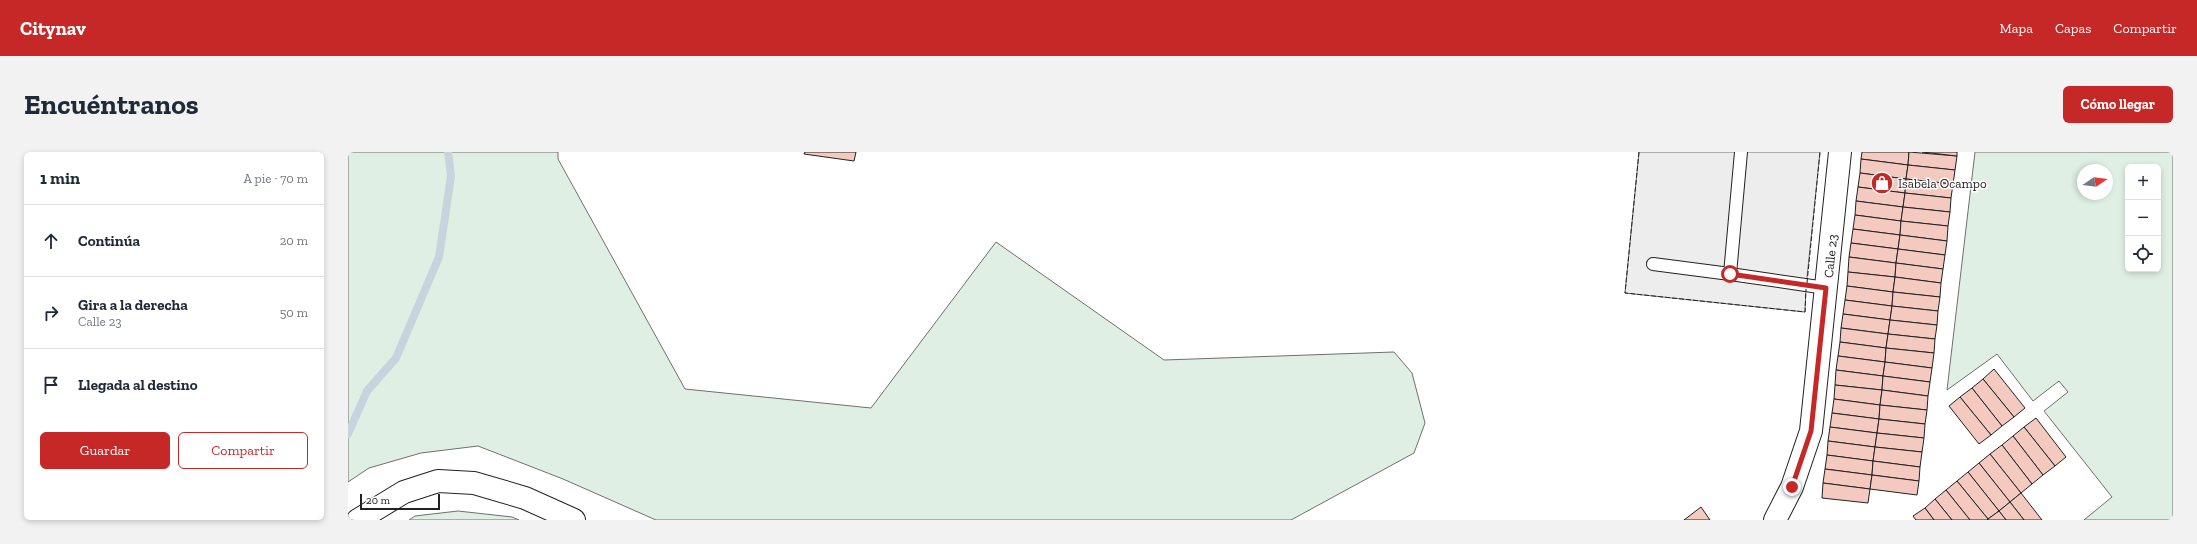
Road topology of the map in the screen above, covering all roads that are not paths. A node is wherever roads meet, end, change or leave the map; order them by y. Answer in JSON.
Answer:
{"nodes":[{"id":1,"x":1741,"y":152,"type":"edge"},
{"id":2,"x":1840,"y":152,"type":"edge"},
{"id":3,"x":1653,"y":264,"type":"dead end"},
{"id":4,"x":1730,"y":274,"type":"junction"},
{"id":5,"x":1826,"y":288,"type":"junction"},
{"id":6,"x":358,"y":520,"type":"edge"},
{"id":7,"x":574,"y":520,"type":"edge"},
{"id":8,"x":1775,"y":520,"type":"edge"}],
"edges":[{"from":1,"to":4,"type":"lane"},
{"from":2,"to":5,"type":"street","name":"Calle 23"},
{"from":3,"to":4,"type":"lane"},
{"from":4,"to":5,"type":"lane"},
{"from":5,"to":8,"type":"street","name":"Calle 23"},
{"from":6,"to":7,"type":"street"}]}
